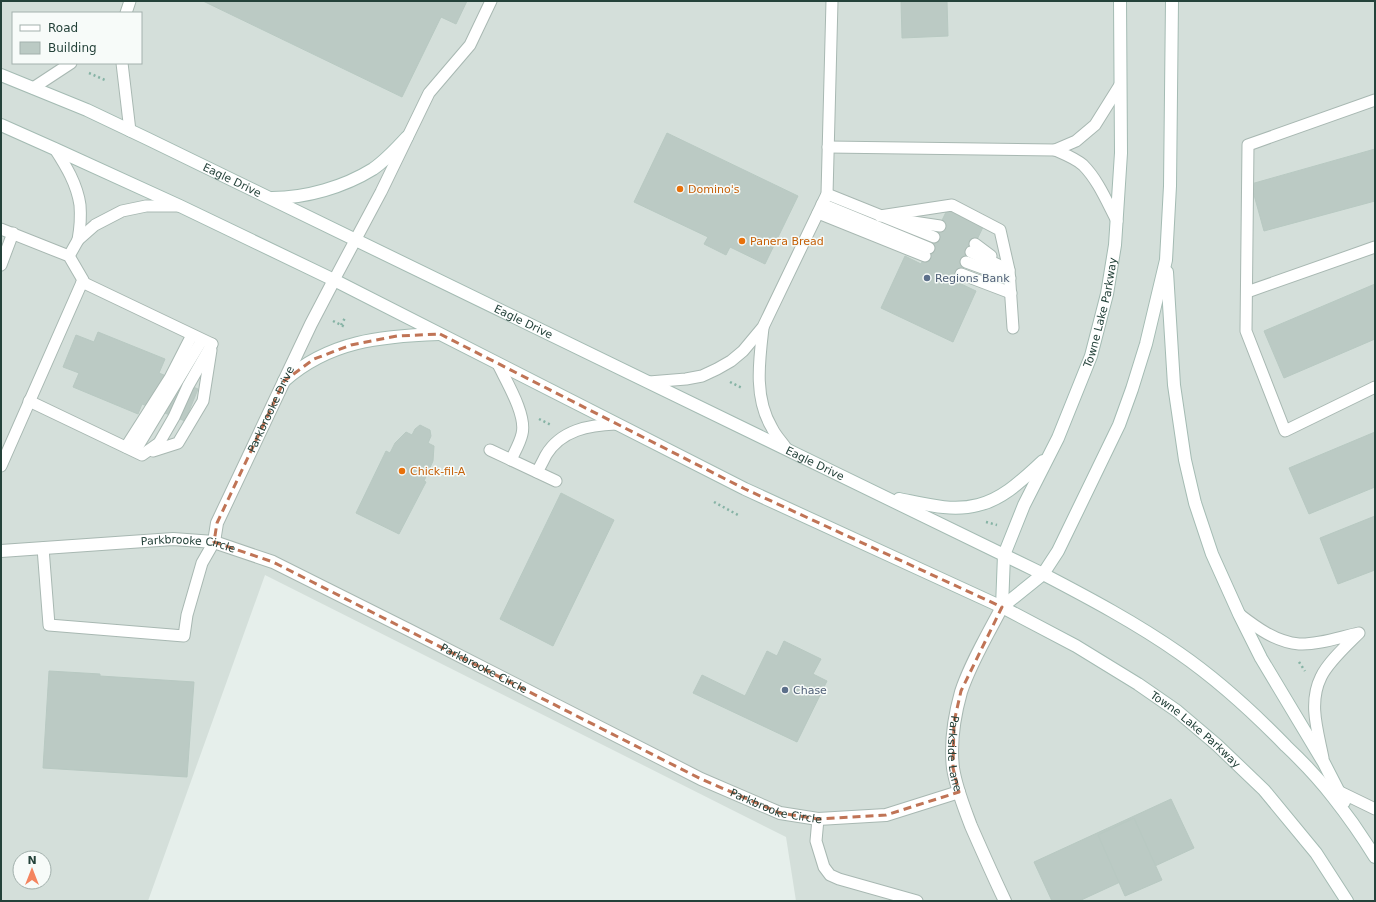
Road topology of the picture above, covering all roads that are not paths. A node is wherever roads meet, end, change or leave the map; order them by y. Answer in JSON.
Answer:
{"nodes":[{"id":1,"x":130,"y":1,"type":"edge"},
{"id":2,"x":491,"y":1,"type":"edge"},
{"id":3,"x":832,"y":1,"type":"edge"},
{"id":4,"x":1120,"y":1,"type":"edge"},
{"id":5,"x":1172,"y":1,"type":"edge"},
{"id":6,"x":126,"y":12,"type":"edge"},
{"id":7,"x":69,"y":64,"type":"edge"},
{"id":8,"x":122,"y":64,"type":"edge"},
{"id":9,"x":1,"y":75,"type":"edge"},
{"id":10,"x":1120,"y":85,"type":"junction"},
{"id":11,"x":33,"y":88,"type":"junction"},
{"id":12,"x":1375,"y":100,"type":"edge"},
{"id":13,"x":1,"y":125,"type":"edge"},
{"id":14,"x":130,"y":131,"type":"junction"},
{"id":15,"x":407,"y":137,"type":"junction"},
{"id":16,"x":828,"y":147,"type":"junction"},
{"id":17,"x":55,"y":148,"type":"junction"},
{"id":18,"x":1055,"y":150,"type":"junction"},
{"id":19,"x":270,"y":198,"type":"junction"},
{"id":20,"x":822,"y":204,"type":"junction"},
{"id":21,"x":180,"y":206,"type":"junction"},
{"id":22,"x":880,"y":216,"type":"junction"},
{"id":23,"x":1117,"y":221,"type":"junction"},
{"id":24,"x":940,"y":226,"type":"dead end"},
{"id":25,"x":1,"y":229,"type":"edge"},
{"id":26,"x":13,"y":233,"type":"junction"},
{"id":27,"x":934,"y":237,"type":"dead end"},
{"id":28,"x":78,"y":240,"type":"junction"},
{"id":29,"x":355,"y":240,"type":"junction"},
{"id":30,"x":1375,"y":247,"type":"edge"},
{"id":31,"x":927,"y":252,"type":"dead end"},
{"id":32,"x":69,"y":256,"type":"junction"},
{"id":33,"x":1166,"y":260,"type":"junction"},
{"id":34,"x":1,"y":265,"type":"edge"},
{"id":35,"x":961,"y":274,"type":"dead end"},
{"id":36,"x":1010,"y":274,"type":"junction"},
{"id":37,"x":334,"y":280,"type":"junction"},
{"id":38,"x":82,"y":282,"type":"junction"},
{"id":39,"x":1247,"y":292,"type":"junction"},
{"id":40,"x":1011,"y":293,"type":"junction"},
{"id":41,"x":763,"y":328,"type":"junction"},
{"id":42,"x":1014,"y":328,"type":"dead end"},
{"id":43,"x":440,"y":334,"type":"junction"},
{"id":44,"x":192,"y":335,"type":"junction"},
{"id":45,"x":207,"y":342,"type":"junction"},
{"id":46,"x":498,"y":364,"type":"junction"},
{"id":47,"x":284,"y":381,"type":"junction"},
{"id":48,"x":649,"y":382,"type":"junction"},
{"id":49,"x":1375,"y":387,"type":"edge"},
{"id":50,"x":29,"y":401,"type":"junction"},
{"id":51,"x":616,"y":424,"type":"junction"},
{"id":52,"x":786,"y":448,"type":"junction"},
{"id":53,"x":490,"y":450,"type":"dead end"},
{"id":54,"x":134,"y":451,"type":"junction"},
{"id":55,"x":1049,"y":456,"type":"junction"},
{"id":56,"x":511,"y":460,"type":"junction"},
{"id":57,"x":1,"y":466,"type":"edge"},
{"id":58,"x":537,"y":472,"type":"junction"},
{"id":59,"x":556,"y":481,"type":"dead end"},
{"id":60,"x":884,"y":496,"type":"junction"},
{"id":61,"x":214,"y":542,"type":"junction"},
{"id":62,"x":43,"y":548,"type":"junction"},
{"id":63,"x":1,"y":551,"type":"edge"},
{"id":64,"x":1004,"y":555,"type":"junction"},
{"id":65,"x":1043,"y":574,"type":"junction"},
{"id":66,"x":1002,"y":607,"type":"junction"},
{"id":67,"x":1239,"y":614,"type":"junction"},
{"id":68,"x":1324,"y":763,"type":"junction"},
{"id":69,"x":1338,"y":791,"type":"junction"},
{"id":70,"x":959,"y":792,"type":"junction"},
{"id":71,"x":1375,"y":809,"type":"edge"},
{"id":72,"x":818,"y":819,"type":"junction"},
{"id":73,"x":1366,"y":843,"type":"junction"},
{"id":74,"x":1375,"y":856,"type":"edge"},
{"id":75,"x":1346,"y":900,"type":"edge"},
{"id":76,"x":916,"y":901,"type":"edge"},
{"id":77,"x":1005,"y":901,"type":"edge"}],
"edges":[{"from":1,"to":6,"type":"lane"},
{"from":2,"to":15,"type":"lane"},
{"from":3,"to":16,"type":"lane"},
{"from":4,"to":10,"type":"street","name":"Towne Lake Parkway"},
{"from":5,"to":33,"type":"street"},
{"from":7,"to":11,"type":"lane"},
{"from":8,"to":14,"type":"lane"},
{"from":9,"to":11,"type":"street","name":"Eagle Drive"},
{"from":10,"to":18,"type":"lane"},
{"from":10,"to":23,"type":"street","name":"Towne Lake Parkway"},
{"from":11,"to":14,"type":"street","name":"Eagle Drive"},
{"from":12,"to":39,"type":"lane"},
{"from":13,"to":17,"type":"street"},
{"from":14,"to":19,"type":"street","name":"Eagle Drive"},
{"from":15,"to":19,"type":"street"},
{"from":15,"to":29,"type":"lane"},
{"from":16,"to":18,"type":"lane"},
{"from":16,"to":20,"type":"lane"},
{"from":17,"to":21,"type":"street"},
{"from":17,"to":28,"type":"lane"},
{"from":18,"to":23,"type":"lane"},
{"from":19,"to":29,"type":"street","name":"Eagle Drive"},
{"from":20,"to":22,"type":"lane"},
{"from":20,"to":31,"type":"lane"},
{"from":20,"to":41,"type":"lane"},
{"from":21,"to":28,"type":"lane"},
{"from":21,"to":37,"type":"street"},
{"from":22,"to":24,"type":"lane"},
{"from":22,"to":27,"type":"lane"},
{"from":22,"to":36,"type":"lane"},
{"from":23,"to":55,"type":"street","name":"Towne Lake Parkway"},
{"from":25,"to":26,"type":"lane"},
{"from":26,"to":32,"type":"lane"},
{"from":26,"to":34,"type":"lane"},
{"from":28,"to":32,"type":"lane"},
{"from":29,"to":37,"type":"lane"},
{"from":29,"to":48,"type":"street","name":"Eagle Drive"},
{"from":30,"to":39,"type":"lane"},
{"from":32,"to":38,"type":"lane"},
{"from":33,"to":65,"type":"street"},
{"from":33,"to":67,"type":"street"},
{"from":35,"to":40,"type":"lane"},
{"from":36,"to":36,"type":"lane"},
{"from":36,"to":40,"type":"lane"},
{"from":37,"to":43,"type":"street"},
{"from":37,"to":47,"type":"street","name":"Parkbrooke Drive"},
{"from":38,"to":44,"type":"lane"},
{"from":38,"to":50,"type":"lane"},
{"from":39,"to":49,"type":"lane"},
{"from":40,"to":42,"type":"lane"},
{"from":41,"to":48,"type":"lane"},
{"from":41,"to":52,"type":"lane"},
{"from":43,"to":46,"type":"street"},
{"from":43,"to":47,"type":"street"},
{"from":44,"to":45,"type":"lane"},
{"from":44,"to":54,"type":"lane"},
{"from":45,"to":54,"type":"lane"},
{"from":45,"to":54,"type":"lane"},
{"from":45,"to":54,"type":"lane"},
{"from":46,"to":51,"type":"street"},
{"from":46,"to":56,"type":"lane"},
{"from":47,"to":61,"type":"street","name":"Parkbrooke Drive"},
{"from":48,"to":52,"type":"street","name":"Eagle Drive"},
{"from":50,"to":54,"type":"lane"},
{"from":50,"to":57,"type":"lane"},
{"from":51,"to":58,"type":"lane"},
{"from":51,"to":66,"type":"street"},
{"from":52,"to":60,"type":"street","name":"Eagle Drive"},
{"from":53,"to":56,"type":"lane"},
{"from":55,"to":60,"type":"street"},
{"from":55,"to":64,"type":"street","name":"Towne Lake Parkway"},
{"from":56,"to":58,"type":"lane"},
{"from":58,"to":59,"type":"lane"},
{"from":60,"to":64,"type":"street","name":"Eagle Drive"},
{"from":61,"to":62,"type":"street","name":"Parkbrooke Circle"},
{"from":61,"to":62,"type":"lane"},
{"from":61,"to":72,"type":"street","name":"Parkbrooke Circle"},
{"from":62,"to":63,"type":"street","name":"Parkbrooke Circle"},
{"from":64,"to":65,"type":"street","name":"Eagle Drive"},
{"from":64,"to":66,"type":"street","name":"Towne Lake Parkway"},
{"from":65,"to":66,"type":"street"},
{"from":65,"to":73,"type":"street"},
{"from":66,"to":70,"type":"street","name":"Parkside Lane"},
{"from":66,"to":75,"type":"street","name":"Towne Lake Parkway"},
{"from":67,"to":68,"type":"street"},
{"from":67,"to":68,"type":"lane"},
{"from":68,"to":69,"type":"street"},
{"from":69,"to":71,"type":"lane"},
{"from":69,"to":73,"type":"street"},
{"from":70,"to":72,"type":"street","name":"Parkbrooke Circle"},
{"from":70,"to":77,"type":"street","name":"Parkside Lane"},
{"from":72,"to":76,"type":"lane"},
{"from":73,"to":74,"type":"street"}]}
